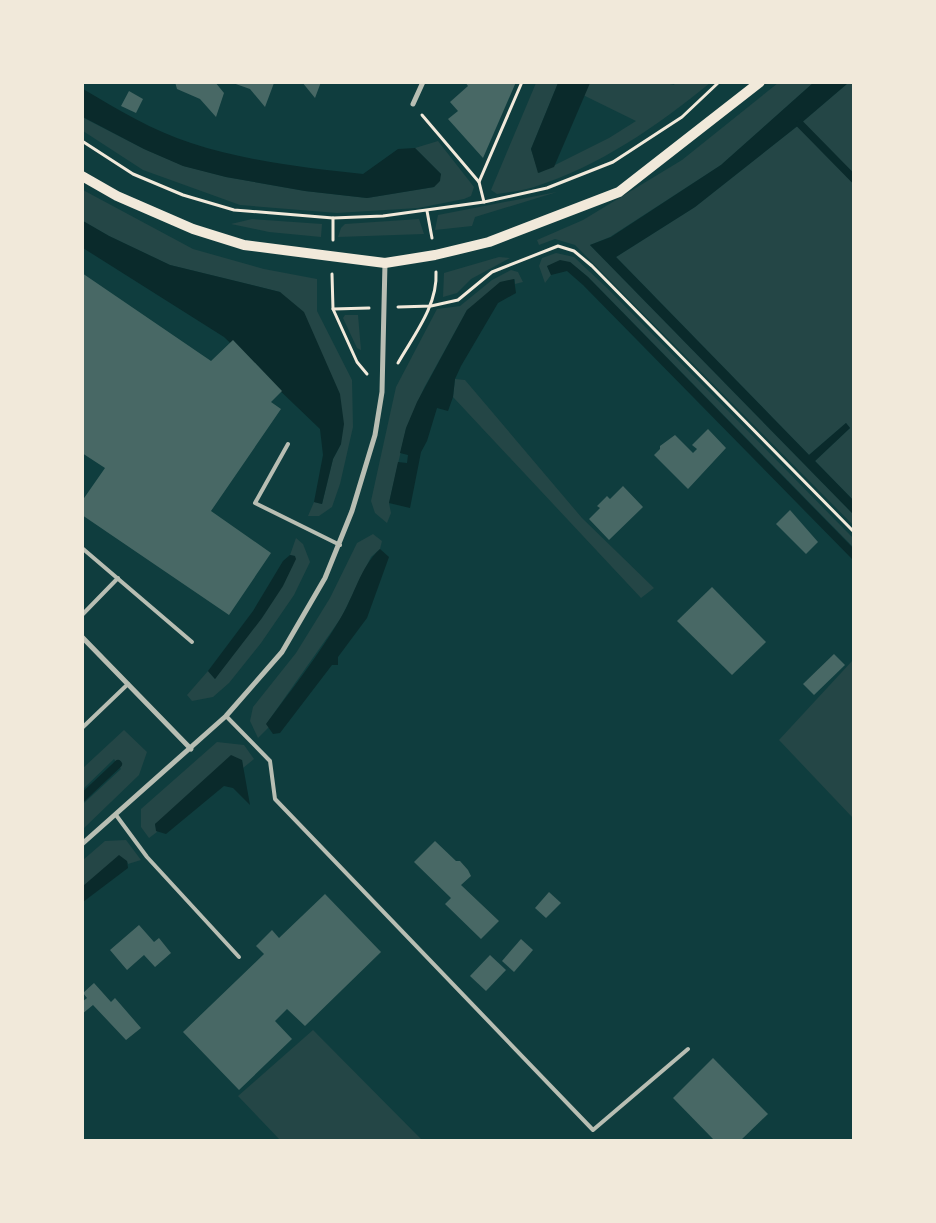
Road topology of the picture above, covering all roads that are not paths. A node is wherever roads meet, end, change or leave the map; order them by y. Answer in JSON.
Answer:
{"nodes":[{"id":1,"x":423,"y":82,"type":"edge"},
{"id":2,"x":760,"y":82,"type":"edge"},
{"id":3,"x":413,"y":104,"type":"road end"},
{"id":4,"x":82,"y":176,"type":"edge"},
{"id":5,"x":385,"y":264,"type":"junction"},
{"id":6,"x":288,"y":444,"type":"dead end"},
{"id":7,"x":340,"y":545,"type":"junction"},
{"id":8,"x":82,"y":548,"type":"edge"},
{"id":9,"x":118,"y":578,"type":"junction"},
{"id":10,"x":82,"y":615,"type":"edge"},
{"id":11,"x":82,"y":638,"type":"edge"},
{"id":12,"x":192,"y":642,"type":"dead end"},
{"id":13,"x":128,"y":684,"type":"junction"},
{"id":14,"x":226,"y":716,"type":"junction"},
{"id":15,"x":82,"y":728,"type":"edge"},
{"id":16,"x":191,"y":749,"type":"junction"},
{"id":17,"x":116,"y":815,"type":"junction"},
{"id":18,"x":82,"y":844,"type":"edge"},
{"id":19,"x":239,"y":957,"type":"dead end"},
{"id":20,"x":688,"y":1049,"type":"dead end"}],
"edges":[{"from":1,"to":3,"type":"street"},
{"from":2,"to":5,"type":"main road"},
{"from":4,"to":5,"type":"main road"},
{"from":5,"to":7,"type":"street"},
{"from":6,"to":7,"type":"lane"},
{"from":7,"to":14,"type":"street"},
{"from":8,"to":9,"type":"lane"},
{"from":9,"to":10,"type":"lane"},
{"from":9,"to":12,"type":"lane"},
{"from":11,"to":13,"type":"street"},
{"from":13,"to":15,"type":"lane"},
{"from":13,"to":16,"type":"street"},
{"from":14,"to":16,"type":"street"},
{"from":14,"to":20,"type":"lane"},
{"from":16,"to":17,"type":"street"},
{"from":17,"to":18,"type":"street"},
{"from":17,"to":19,"type":"lane"}]}
